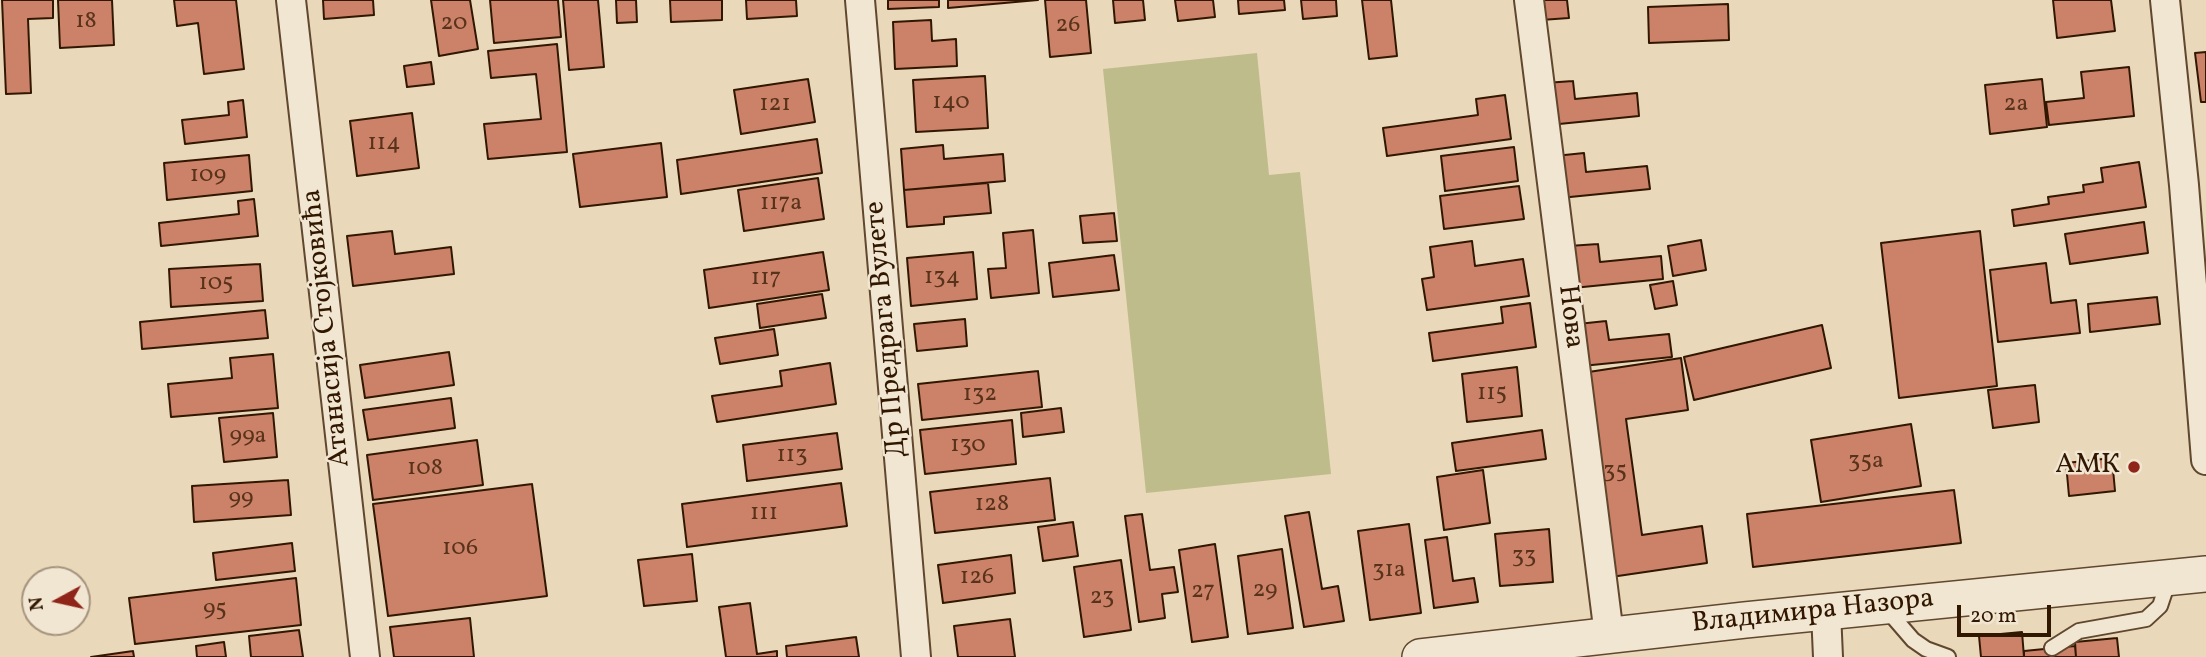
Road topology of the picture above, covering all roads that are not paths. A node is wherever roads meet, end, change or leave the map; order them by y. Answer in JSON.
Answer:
{"nodes":[{"id":1,"x":291,"y":0,"type":"edge"},
{"id":2,"x":860,"y":0,"type":"edge"},
{"id":3,"x":1529,"y":0,"type":"edge"},
{"id":4,"x":2165,"y":0,"type":"edge"},
{"id":5,"x":2206,"y":460,"type":"edge"},
{"id":6,"x":2206,"y":574,"type":"edge"},
{"id":7,"x":2165,"y":578,"type":"junction"},
{"id":8,"x":1888,"y":606,"type":"junction"},
{"id":9,"x":1826,"y":612,"type":"junction"},
{"id":10,"x":1609,"y":635,"type":"junction"},
{"id":11,"x":2052,"y":648,"type":"dead end"},
{"id":12,"x":365,"y":657,"type":"edge"},
{"id":13,"x":916,"y":657,"type":"edge"},
{"id":14,"x":1420,"y":657,"type":"edge"},
{"id":15,"x":1828,"y":657,"type":"edge"},
{"id":16,"x":1948,"y":657,"type":"edge"}],
"edges":[{"from":1,"to":12,"type":"street","name":"Атанасија Стојковића"},
{"from":2,"to":13,"type":"street","name":"Др Предрага Вулете"},
{"from":3,"to":10,"type":"street","name":"Нова"},
{"from":4,"to":5,"type":"street"},
{"from":6,"to":7,"type":"street","name":"Владимира Назора"},
{"from":7,"to":8,"type":"street","name":"Владимира Назора"},
{"from":7,"to":11,"type":"lane"},
{"from":8,"to":9,"type":"street","name":"Владимира Назора"},
{"from":8,"to":16,"type":"lane"},
{"from":9,"to":10,"type":"street","name":"Владимира Назора"},
{"from":9,"to":15,"type":"street"},
{"from":10,"to":14,"type":"street","name":"Владимира Назора"}]}
